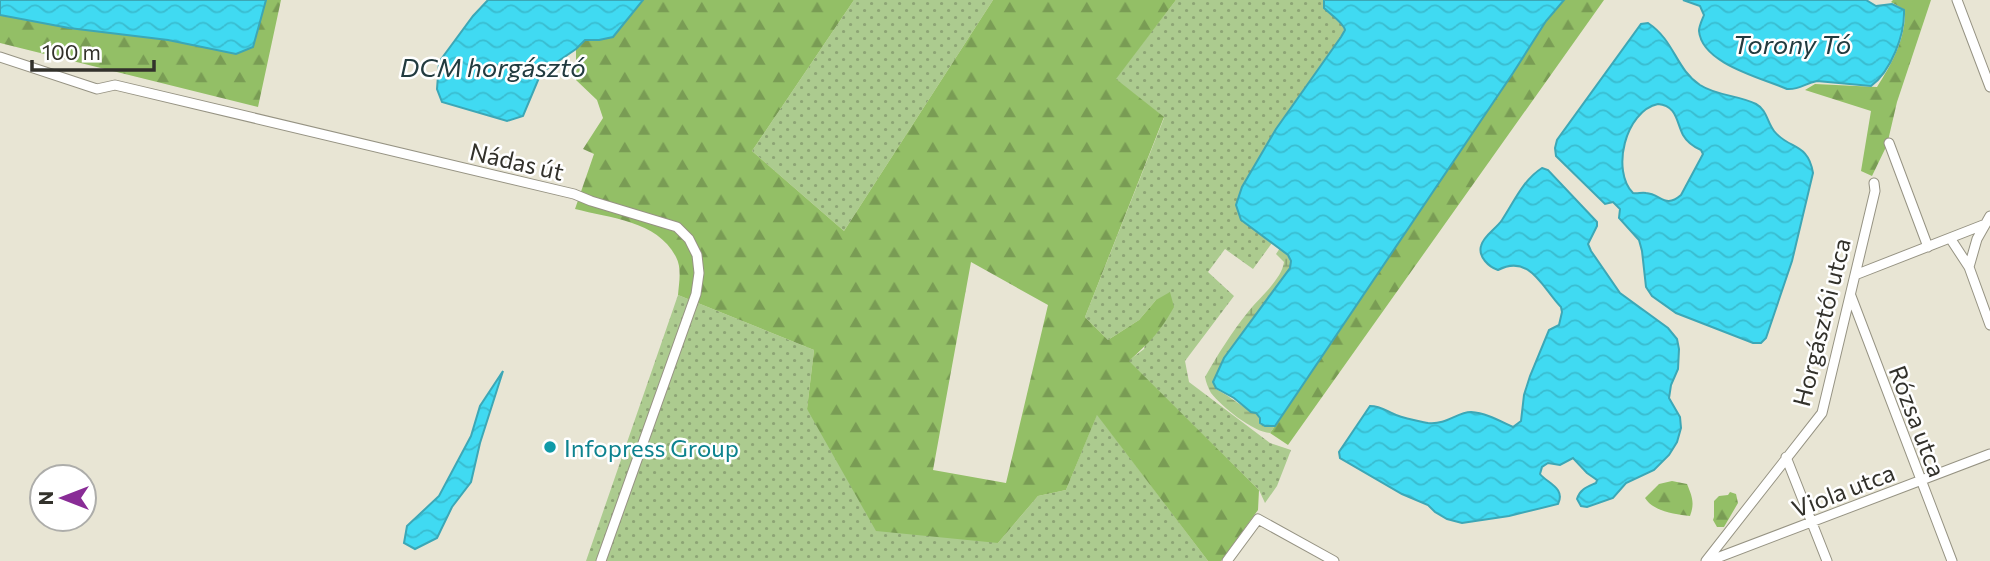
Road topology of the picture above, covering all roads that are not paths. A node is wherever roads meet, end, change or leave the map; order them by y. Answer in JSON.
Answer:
{"nodes":[{"id":1,"x":1957,"y":0,"type":"edge"},
{"id":2,"x":0,"y":57,"type":"edge"},
{"id":3,"x":1990,"y":87,"type":"edge"},
{"id":4,"x":1889,"y":143,"type":"dead end"},
{"id":5,"x":1874,"y":183,"type":"dead end"},
{"id":6,"x":1990,"y":216,"type":"edge"},
{"id":7,"x":1983,"y":225,"type":"junction"},
{"id":8,"x":1950,"y":238,"type":"junction"},
{"id":9,"x":1928,"y":247,"type":"junction"},
{"id":10,"x":1969,"y":267,"type":"junction"},
{"id":11,"x":1854,"y":275,"type":"junction"},
{"id":12,"x":1850,"y":295,"type":"junction"},
{"id":13,"x":1990,"y":325,"type":"edge"},
{"id":14,"x":1990,"y":454,"type":"edge"},
{"id":15,"x":1786,"y":457,"type":"junction"},
{"id":16,"x":1920,"y":481,"type":"junction"},
{"id":17,"x":1812,"y":523,"type":"junction"},
{"id":18,"x":601,"y":561,"type":"edge"},
{"id":19,"x":1227,"y":561,"type":"edge"},
{"id":20,"x":1335,"y":561,"type":"edge"},
{"id":21,"x":1707,"y":561,"type":"edge"},
{"id":22,"x":1827,"y":561,"type":"edge"},
{"id":23,"x":1952,"y":561,"type":"edge"}],
"edges":[{"from":1,"to":3,"type":"street"},
{"from":2,"to":18,"type":"street","name":"Nádas út"},
{"from":4,"to":9,"type":"street"},
{"from":5,"to":11,"type":"street","name":"Horgásztói utca"},
{"from":6,"to":7,"type":"street"},
{"from":7,"to":8,"type":"street"},
{"from":7,"to":10,"type":"street"},
{"from":8,"to":9,"type":"street"},
{"from":8,"to":10,"type":"street"},
{"from":9,"to":11,"type":"street"},
{"from":10,"to":13,"type":"street"},
{"from":11,"to":12,"type":"street","name":"Horgásztói utca"},
{"from":12,"to":15,"type":"street","name":"Horgásztói utca"},
{"from":12,"to":16,"type":"street","name":"Rózsa utca"},
{"from":14,"to":16,"type":"street","name":"Viola utca"},
{"from":15,"to":17,"type":"street"},
{"from":15,"to":21,"type":"street","name":"Horgásztói utca"},
{"from":16,"to":17,"type":"street","name":"Viola utca"},
{"from":16,"to":23,"type":"street","name":"Rózsa utca"},
{"from":17,"to":21,"type":"street","name":"Viola utca"},
{"from":17,"to":22,"type":"street"},
{"from":19,"to":20,"type":"street"}]}
